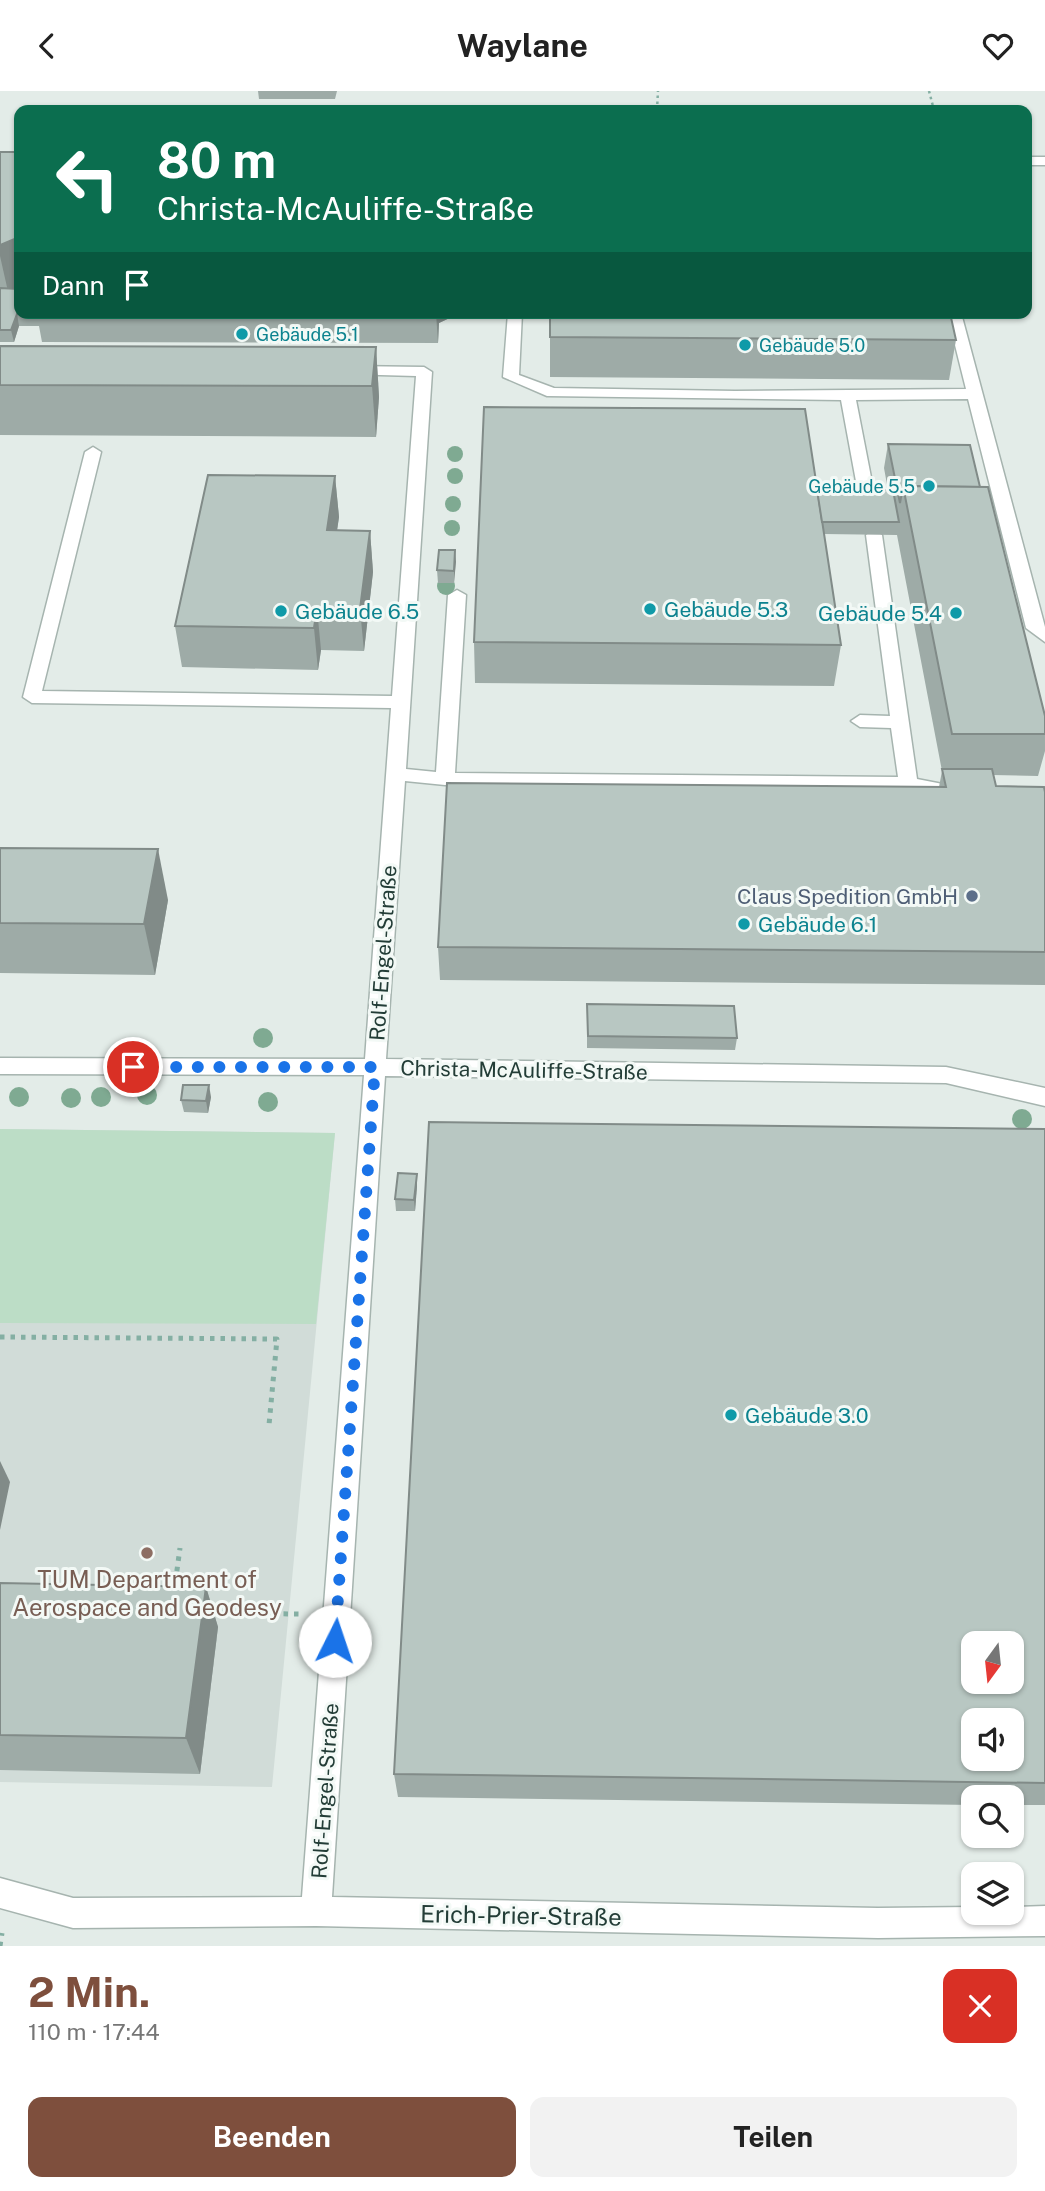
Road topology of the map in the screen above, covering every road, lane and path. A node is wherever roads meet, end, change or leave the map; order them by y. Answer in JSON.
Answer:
{"nodes":[{"id":1,"x":515,"y":319,"type":"edge"},
{"id":2,"x":955,"y":319,"type":"edge"},
{"id":3,"x":330,"y":370,"type":"edge"},
{"id":4,"x":972,"y":394,"type":"junction"},
{"id":5,"x":848,"y":395,"type":"junction"},
{"id":6,"x":93,"y":452,"type":"dead end"},
{"id":7,"x":868,"y":503,"type":"edge"},
{"id":8,"x":874,"y":535,"type":"edge"},
{"id":9,"x":457,"y":595,"type":"dead end"},
{"id":10,"x":1045,"y":636,"type":"edge"},
{"id":11,"x":401,"y":702,"type":"junction"},
{"id":12,"x":860,"y":721,"type":"dead end"},
{"id":13,"x":900,"y":722,"type":"junction"},
{"id":14,"x":396,"y":774,"type":"junction"},
{"id":15,"x":445,"y":779,"type":"junction"},
{"id":16,"x":908,"y":784,"type":"junction"},
{"id":17,"x":971,"y":792,"type":"edge"},
{"id":18,"x":0,"y":1066,"type":"edge"},
{"id":19,"x":375,"y":1067,"type":"junction"},
{"id":20,"x":1045,"y":1097,"type":"edge"},
{"id":21,"x":0,"y":1337,"type":"edge"},
{"id":22,"x":269,"y":1425,"type":"dead end"},
{"id":23,"x":180,"y":1548,"type":"dead end"},
{"id":24,"x":173,"y":1599,"type":"edge"},
{"id":25,"x":197,"y":1612,"type":"edge"},
{"id":26,"x":337,"y":1614,"type":"junction"},
{"id":27,"x":0,"y":1893,"type":"edge"},
{"id":28,"x":316,"y":1911,"type":"junction"},
{"id":29,"x":1045,"y":1921,"type":"edge"}],
"edges":[{"from":1,"to":5,"type":"street"},
{"from":2,"to":4,"type":"street"},
{"from":3,"to":11,"type":"street","name":"Rolf-Engel-Straße"},
{"from":4,"to":5,"type":"street"},
{"from":4,"to":10,"type":"street"},
{"from":5,"to":7,"type":"street"},
{"from":6,"to":11,"type":"street"},
{"from":8,"to":13,"type":"street"},
{"from":9,"to":15,"type":"street"},
{"from":11,"to":14,"type":"street","name":"Rolf-Engel-Straße"},
{"from":12,"to":13,"type":"street"},
{"from":13,"to":16,"type":"street"},
{"from":14,"to":15,"type":"street"},
{"from":14,"to":19,"type":"street","name":"Rolf-Engel-Straße"},
{"from":15,"to":16,"type":"street"},
{"from":16,"to":17,"type":"street"},
{"from":18,"to":19,"type":"street","name":"Christa-McAuliffe-Straße"},
{"from":19,"to":20,"type":"street","name":"Christa-McAuliffe-Straße"},
{"from":19,"to":26,"type":"street","name":"Rolf-Engel-Straße"},
{"from":21,"to":22,"type":"path"},
{"from":23,"to":24,"type":"path"},
{"from":25,"to":26,"type":"path"},
{"from":26,"to":28,"type":"street","name":"Rolf-Engel-Straße"},
{"from":27,"to":28,"type":"street","name":"Erich-Prier-Straße"},
{"from":28,"to":29,"type":"street","name":"Erich-Prier-Straße"}]}
